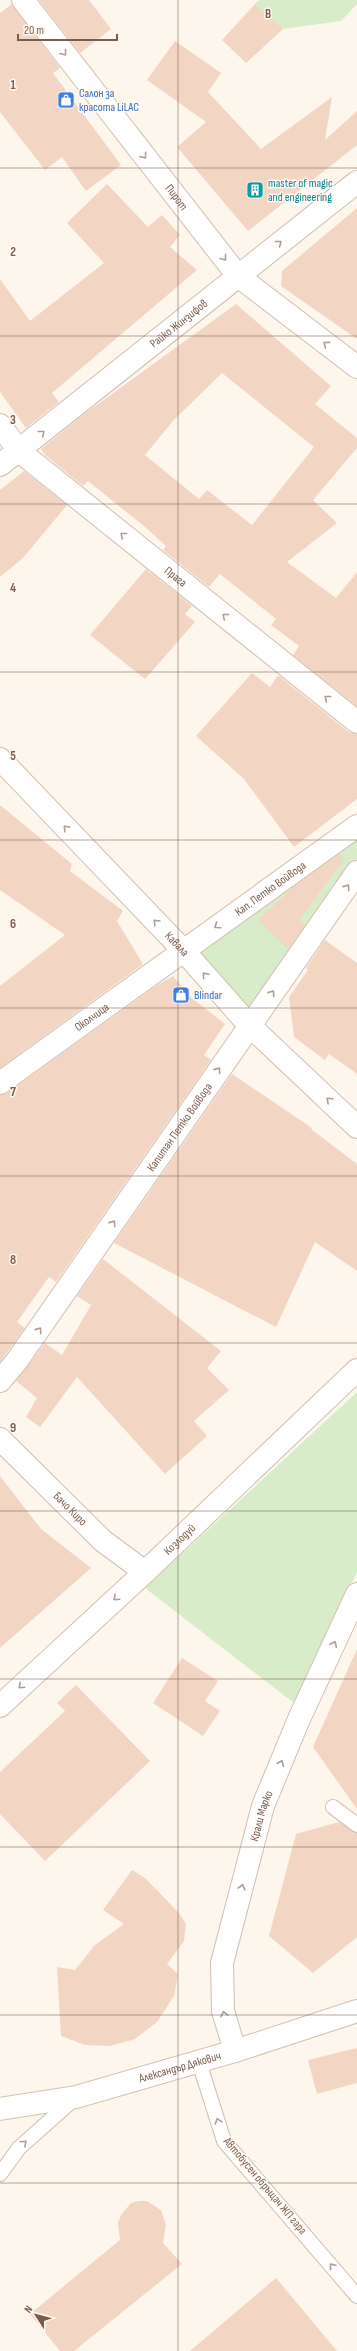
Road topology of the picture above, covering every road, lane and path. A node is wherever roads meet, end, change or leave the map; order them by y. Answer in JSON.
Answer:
{"nodes":[{"id":1,"x":23,"y":0,"type":"edge"},
{"id":2,"x":357,"y":182,"type":"edge"},
{"id":3,"x":238,"y":276,"type":"junction"},
{"id":4,"x":357,"y":367,"type":"edge"},
{"id":5,"x":0,"y":426,"type":"edge"},
{"id":6,"x":19,"y":452,"type":"junction"},
{"id":7,"x":0,"y":465,"type":"edge"},
{"id":8,"x":357,"y":722,"type":"edge"},
{"id":9,"x":0,"y":759,"type":"edge"},
{"id":10,"x":357,"y":826,"type":"edge"},
{"id":11,"x":357,"y":872,"type":"edge"},
{"id":12,"x":183,"y":950,"type":"junction"},
{"id":13,"x":249,"y":1025,"type":"junction"},
{"id":14,"x":0,"y":1083,"type":"edge"},
{"id":15,"x":357,"y":1127,"type":"edge"},
{"id":16,"x":357,"y":1370,"type":"edge"},
{"id":17,"x":0,"y":1381,"type":"edge"},
{"id":18,"x":0,"y":1439,"type":"edge"},
{"id":19,"x":145,"y":1572,"type":"junction"},
{"id":20,"x":357,"y":1594,"type":"edge"},
{"id":21,"x":0,"y":1706,"type":"edge"},
{"id":22,"x":333,"y":1807,"type":"dead end"},
{"id":23,"x":357,"y":1825,"type":"edge"},
{"id":24,"x":357,"y":2011,"type":"edge"},
{"id":25,"x":235,"y":2051,"type":"junction"},
{"id":26,"x":199,"y":2062,"type":"junction"},
{"id":27,"x":76,"y":2097,"type":"junction"},
{"id":28,"x":0,"y":2109,"type":"edge"},
{"id":29,"x":0,"y":2174,"type":"edge"},
{"id":30,"x":357,"y":2296,"type":"edge"}],
"edges":[{"from":1,"to":3,"type":"street","name":"Пирот","one_way":true},
{"from":3,"to":2,"type":"street","name":"Райко Жинзифов","one_way":true},
{"from":4,"to":3,"type":"street","name":"Пирот","one_way":true},
{"from":6,"to":3,"type":"street","name":"Райко Жинзифов","one_way":true},
{"from":5,"to":6,"type":"street","name":"Прага"},
{"from":6,"to":7,"type":"street","name":"Райко Жинзифов"},
{"from":8,"to":6,"type":"street","name":"Прага","one_way":true},
{"from":12,"to":9,"type":"street","name":"Кавала","one_way":true},
{"from":10,"to":12,"type":"street","name":"Кап. Петко Войвода","one_way":true},
{"from":13,"to":11,"type":"street","name":"Капитан Петко Войвода","one_way":true},
{"from":13,"to":12,"type":"street","name":"Кавала","one_way":true},
{"from":12,"to":14,"type":"street","name":"Околчица"},
{"from":15,"to":13,"type":"street","name":"Кавала","one_way":true},
{"from":17,"to":13,"type":"street","name":"Капитан Петко Войвода","one_way":true},
{"from":16,"to":19,"type":"street","name":"Козлодуй"},
{"from":18,"to":19,"type":"street","name":"Бачо Киро"},
{"from":19,"to":21,"type":"street","name":"Козлодуй","one_way":true},
{"from":25,"to":20,"type":"street","name":"Крали Марко","one_way":true},
{"from":22,"to":23,"type":"lane"},
{"from":24,"to":25,"type":"street","name":"Александър Дякович"},
{"from":25,"to":26,"type":"street","name":"Александър Дякович"},
{"from":26,"to":27,"type":"street","name":"Александър Дякович"},
{"from":30,"to":26,"type":"lane","name":"Автобусен обръщач ЖП гара","one_way":true},
{"from":27,"to":28,"type":"street","name":"Александър Дякович"},
{"from":29,"to":27,"type":"lane","one_way":true}]}
